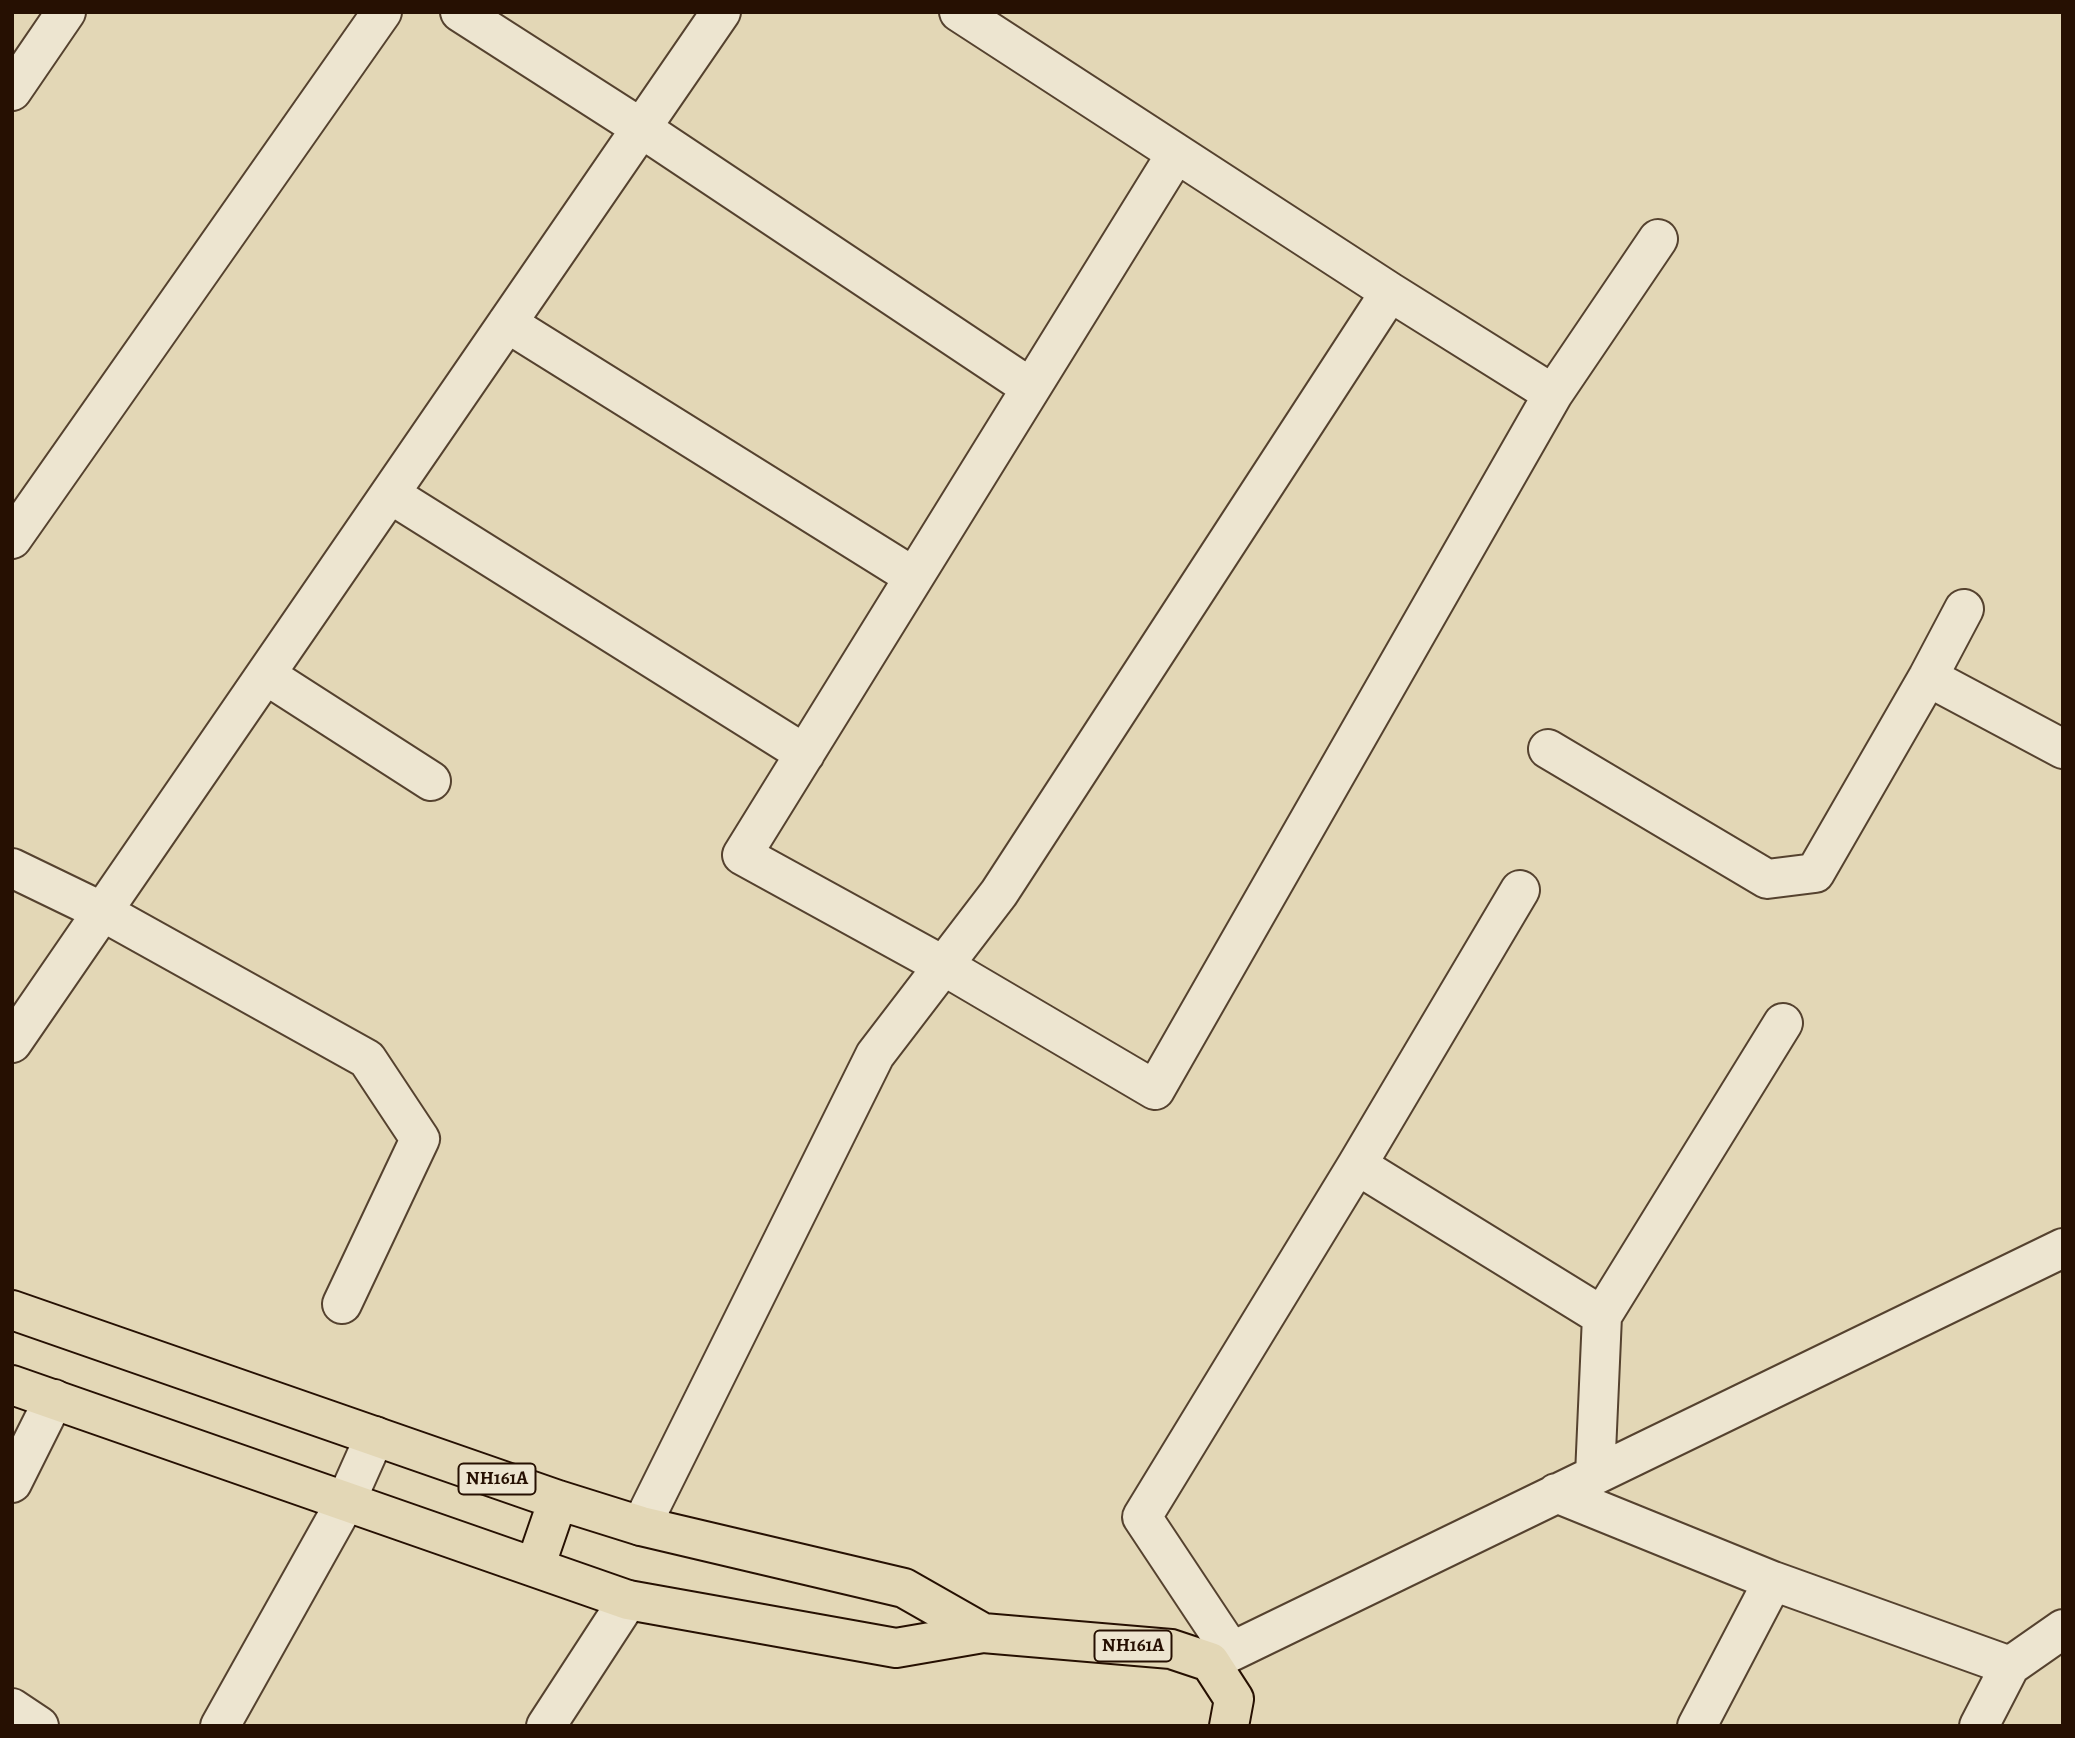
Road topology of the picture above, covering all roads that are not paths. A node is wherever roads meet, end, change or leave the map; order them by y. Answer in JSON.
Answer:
{"nodes":[{"id":1,"x":66,"y":12,"type":"edge"},
{"id":2,"x":460,"y":12,"type":"edge"},
{"id":3,"x":721,"y":12,"type":"edge"},
{"id":4,"x":959,"y":12,"type":"edge"},
{"id":5,"x":379,"y":13,"type":"edge"},
{"id":6,"x":12,"y":92,"type":"edge"},
{"id":7,"x":641,"y":128,"type":"junction"},
{"id":8,"x":1176,"y":154,"type":"junction"},
{"id":9,"x":1658,"y":239,"type":"dead end"},
{"id":10,"x":1390,"y":292,"type":"junction"},
{"id":11,"x":507,"y":323,"type":"junction"},
{"id":12,"x":1031,"y":388,"type":"junction"},
{"id":13,"x":1553,"y":394,"type":"junction"},
{"id":14,"x":390,"y":494,"type":"junction"},
{"id":15,"x":12,"y":539,"type":"edge"},
{"id":16,"x":914,"y":577,"type":"junction"},
{"id":17,"x":1964,"y":609,"type":"dead end"},
{"id":18,"x":266,"y":675,"type":"junction"},
{"id":19,"x":1928,"y":677,"type":"junction"},
{"id":20,"x":1548,"y":749,"type":"dead end"},
{"id":21,"x":2063,"y":749,"type":"edge"},
{"id":22,"x":805,"y":754,"type":"junction"},
{"id":23,"x":432,"y":781,"type":"dead end"},
{"id":24,"x":12,"y":868,"type":"edge"},
{"id":25,"x":1520,"y":890,"type":"dead end"},
{"id":26,"x":103,"y":912,"type":"junction"},
{"id":27,"x":944,"y":966,"type":"junction"},
{"id":28,"x":1783,"y":1023,"type":"dead end"},
{"id":29,"x":12,"y":1043,"type":"edge"},
{"id":30,"x":1357,"y":1165,"type":"junction"},
{"id":31,"x":2063,"y":1248,"type":"edge"},
{"id":32,"x":342,"y":1304,"type":"dead end"},
{"id":33,"x":12,"y":1310,"type":"edge"},
{"id":34,"x":1602,"y":1316,"type":"junction"},
{"id":35,"x":12,"y":1385,"type":"edge"},
{"id":36,"x":54,"y":1399,"type":"junction"},
{"id":37,"x":375,"y":1436,"type":"junction"},
{"id":38,"x":1595,"y":1475,"type":"junction"},
{"id":39,"x":12,"y":1483,"type":"edge"},
{"id":40,"x":1556,"y":1493,"type":"junction"},
{"id":41,"x":558,"y":1500,"type":"junction"},
{"id":42,"x":346,"y":1501,"type":"junction"},
{"id":43,"x":641,"y":1526,"type":"junction"},
{"id":44,"x":534,"y":1567,"type":"junction"},
{"id":45,"x":1773,"y":1581,"type":"junction"},
{"id":46,"x":628,"y":1600,"type":"junction"},
{"id":47,"x":2063,"y":1629,"type":"edge"},
{"id":48,"x":983,"y":1633,"type":"junction"},
{"id":49,"x":1221,"y":1657,"type":"junction"},
{"id":50,"x":2010,"y":1666,"type":"junction"},
{"id":51,"x":12,"y":1708,"type":"edge"},
{"id":52,"x":39,"y":1726,"type":"edge"},
{"id":53,"x":219,"y":1726,"type":"edge"},
{"id":54,"x":546,"y":1726,"type":"edge"},
{"id":55,"x":1229,"y":1726,"type":"edge"},
{"id":56,"x":1697,"y":1726,"type":"edge"},
{"id":57,"x":1979,"y":1726,"type":"edge"}],
"edges":[{"from":1,"to":6,"type":"street"},
{"from":2,"to":7,"type":"street"},
{"from":3,"to":7,"type":"street"},
{"from":4,"to":8,"type":"street"},
{"from":5,"to":15,"type":"street"},
{"from":7,"to":11,"type":"street"},
{"from":7,"to":12,"type":"street"},
{"from":8,"to":10,"type":"street"},
{"from":8,"to":12,"type":"street"},
{"from":9,"to":13,"type":"street"},
{"from":10,"to":13,"type":"street"},
{"from":10,"to":27,"type":"street"},
{"from":11,"to":14,"type":"street"},
{"from":11,"to":16,"type":"street"},
{"from":12,"to":16,"type":"street"},
{"from":13,"to":27,"type":"street"},
{"from":14,"to":18,"type":"street"},
{"from":14,"to":22,"type":"street"},
{"from":16,"to":22,"type":"street"},
{"from":17,"to":19,"type":"street"},
{"from":18,"to":23,"type":"street"},
{"from":18,"to":26,"type":"street"},
{"from":19,"to":20,"type":"street"},
{"from":19,"to":21,"type":"street"},
{"from":22,"to":27,"type":"street"},
{"from":24,"to":26,"type":"street"},
{"from":25,"to":30,"type":"street"},
{"from":26,"to":29,"type":"street"},
{"from":26,"to":32,"type":"street"},
{"from":27,"to":43,"type":"street"},
{"from":28,"to":34,"type":"street"},
{"from":30,"to":34,"type":"street"},
{"from":30,"to":49,"type":"street"},
{"from":31,"to":38,"type":"street"},
{"from":33,"to":37,"type":"highway","number":"NH161A"},
{"from":34,"to":38,"type":"street"},
{"from":35,"to":36,"type":"highway","number":"NH161A"},
{"from":36,"to":39,"type":"street"},
{"from":36,"to":42,"type":"highway","number":"NH161A"},
{"from":37,"to":41,"type":"highway","number":"NH161A"},
{"from":37,"to":42,"type":"street"},
{"from":38,"to":40,"type":"street"},
{"from":40,"to":45,"type":"street"},
{"from":40,"to":49,"type":"street"},
{"from":41,"to":43,"type":"highway","number":"NH161A"},
{"from":41,"to":44,"type":"highway"},
{"from":42,"to":44,"type":"highway","number":"NH161A"},
{"from":42,"to":53,"type":"street"},
{"from":43,"to":48,"type":"highway","number":"NH161A"},
{"from":44,"to":46,"type":"highway","number":"NH161A"},
{"from":45,"to":50,"type":"street"},
{"from":45,"to":56,"type":"street"},
{"from":46,"to":48,"type":"highway","number":"NH161A"},
{"from":46,"to":54,"type":"street"},
{"from":47,"to":50,"type":"street"},
{"from":48,"to":49,"type":"highway","number":"NH161A"},
{"from":49,"to":55,"type":"highway"},
{"from":50,"to":57,"type":"street"},
{"from":51,"to":52,"type":"street"}]}
